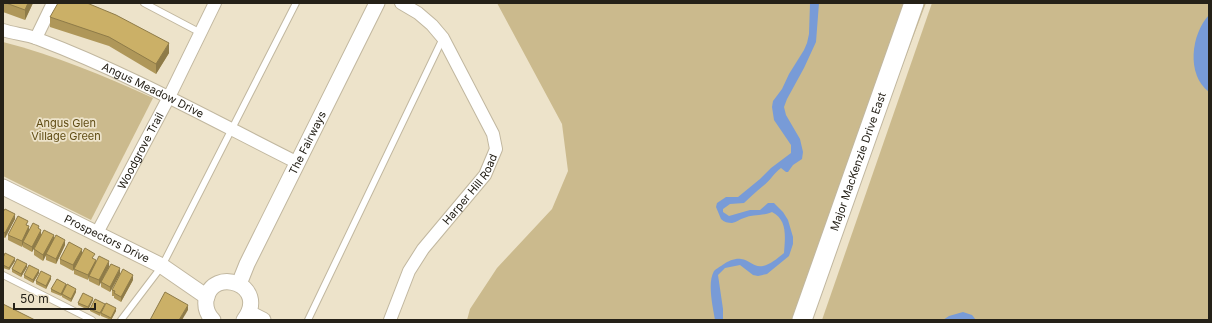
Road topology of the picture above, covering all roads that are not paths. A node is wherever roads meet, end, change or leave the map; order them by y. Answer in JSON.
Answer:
{"nodes":[{"id":1,"x":53,"y":3,"type":"edge"},
{"id":2,"x":144,"y":3,"type":"edge"},
{"id":3,"x":214,"y":3,"type":"edge"},
{"id":4,"x":296,"y":3,"type":"edge"},
{"id":5,"x":377,"y":3,"type":"edge"},
{"id":6,"x":401,"y":3,"type":"edge"},
{"id":7,"x":914,"y":3,"type":"edge"},
{"id":8,"x":3,"y":30,"type":"edge"},
{"id":9,"x":199,"y":32,"type":"junction"},
{"id":10,"x":36,"y":38,"type":"junction"},
{"id":11,"x":443,"y":38,"type":"junction"},
{"id":12,"x":169,"y":97,"type":"junction"},
{"id":13,"x":232,"y":130,"type":"junction"},
{"id":14,"x":298,"y":163,"type":"junction"},
{"id":15,"x":3,"y":187,"type":"edge"},
{"id":16,"x":97,"y":233,"type":"junction"},
{"id":17,"x":162,"y":266,"type":"junction"},
{"id":18,"x":3,"y":275,"type":"edge"},
{"id":19,"x":238,"y":284,"type":"junction"},
{"id":20,"x":207,"y":297,"type":"junction"},
{"id":21,"x":246,"y":316,"type":"edge"},
{"id":22,"x":211,"y":319,"type":"edge"},
{"id":23,"x":92,"y":320,"type":"edge"},
{"id":24,"x":121,"y":320,"type":"edge"},
{"id":25,"x":263,"y":320,"type":"edge"},
{"id":26,"x":308,"y":320,"type":"edge"},
{"id":27,"x":390,"y":320,"type":"edge"},
{"id":28,"x":802,"y":320,"type":"edge"}],
"edges":[{"from":1,"to":10,"type":"street"},
{"from":2,"to":9,"type":"lane"},
{"from":3,"to":9,"type":"street","name":"Woodgrove Trail"},
{"from":4,"to":13,"type":"lane"},
{"from":5,"to":14,"type":"street","name":"The Fairways"},
{"from":6,"to":11,"type":"street","name":"Harper Hill Road"},
{"from":7,"to":28,"type":"main road","name":"Major MacKenzie Drive East"},
{"from":8,"to":10,"type":"street","name":"Angus Meadow Drive"},
{"from":9,"to":12,"type":"street","name":"Woodgrove Trail"},
{"from":10,"to":12,"type":"street","name":"Angus Meadow Drive"},
{"from":11,"to":26,"type":"lane"},
{"from":11,"to":27,"type":"street","name":"Harper Hill Road"},
{"from":12,"to":13,"type":"street","name":"Angus Meadow Drive"},
{"from":12,"to":16,"type":"street","name":"Woodgrove Trail"},
{"from":13,"to":14,"type":"street","name":"Angus Meadow Drive"},
{"from":13,"to":17,"type":"lane"},
{"from":14,"to":19,"type":"street","name":"The Fairways"},
{"from":15,"to":16,"type":"street","name":"Prospectors Drive"},
{"from":16,"to":17,"type":"street","name":"Prospectors Drive"},
{"from":17,"to":20,"type":"street","name":"Prospectors Drive"},
{"from":17,"to":24,"type":"lane"},
{"from":18,"to":23,"type":"lane"},
{"from":19,"to":20,"type":"street"},
{"from":19,"to":21,"type":"street"},
{"from":20,"to":22,"type":"street"},
{"from":21,"to":25,"type":"street"}]}
